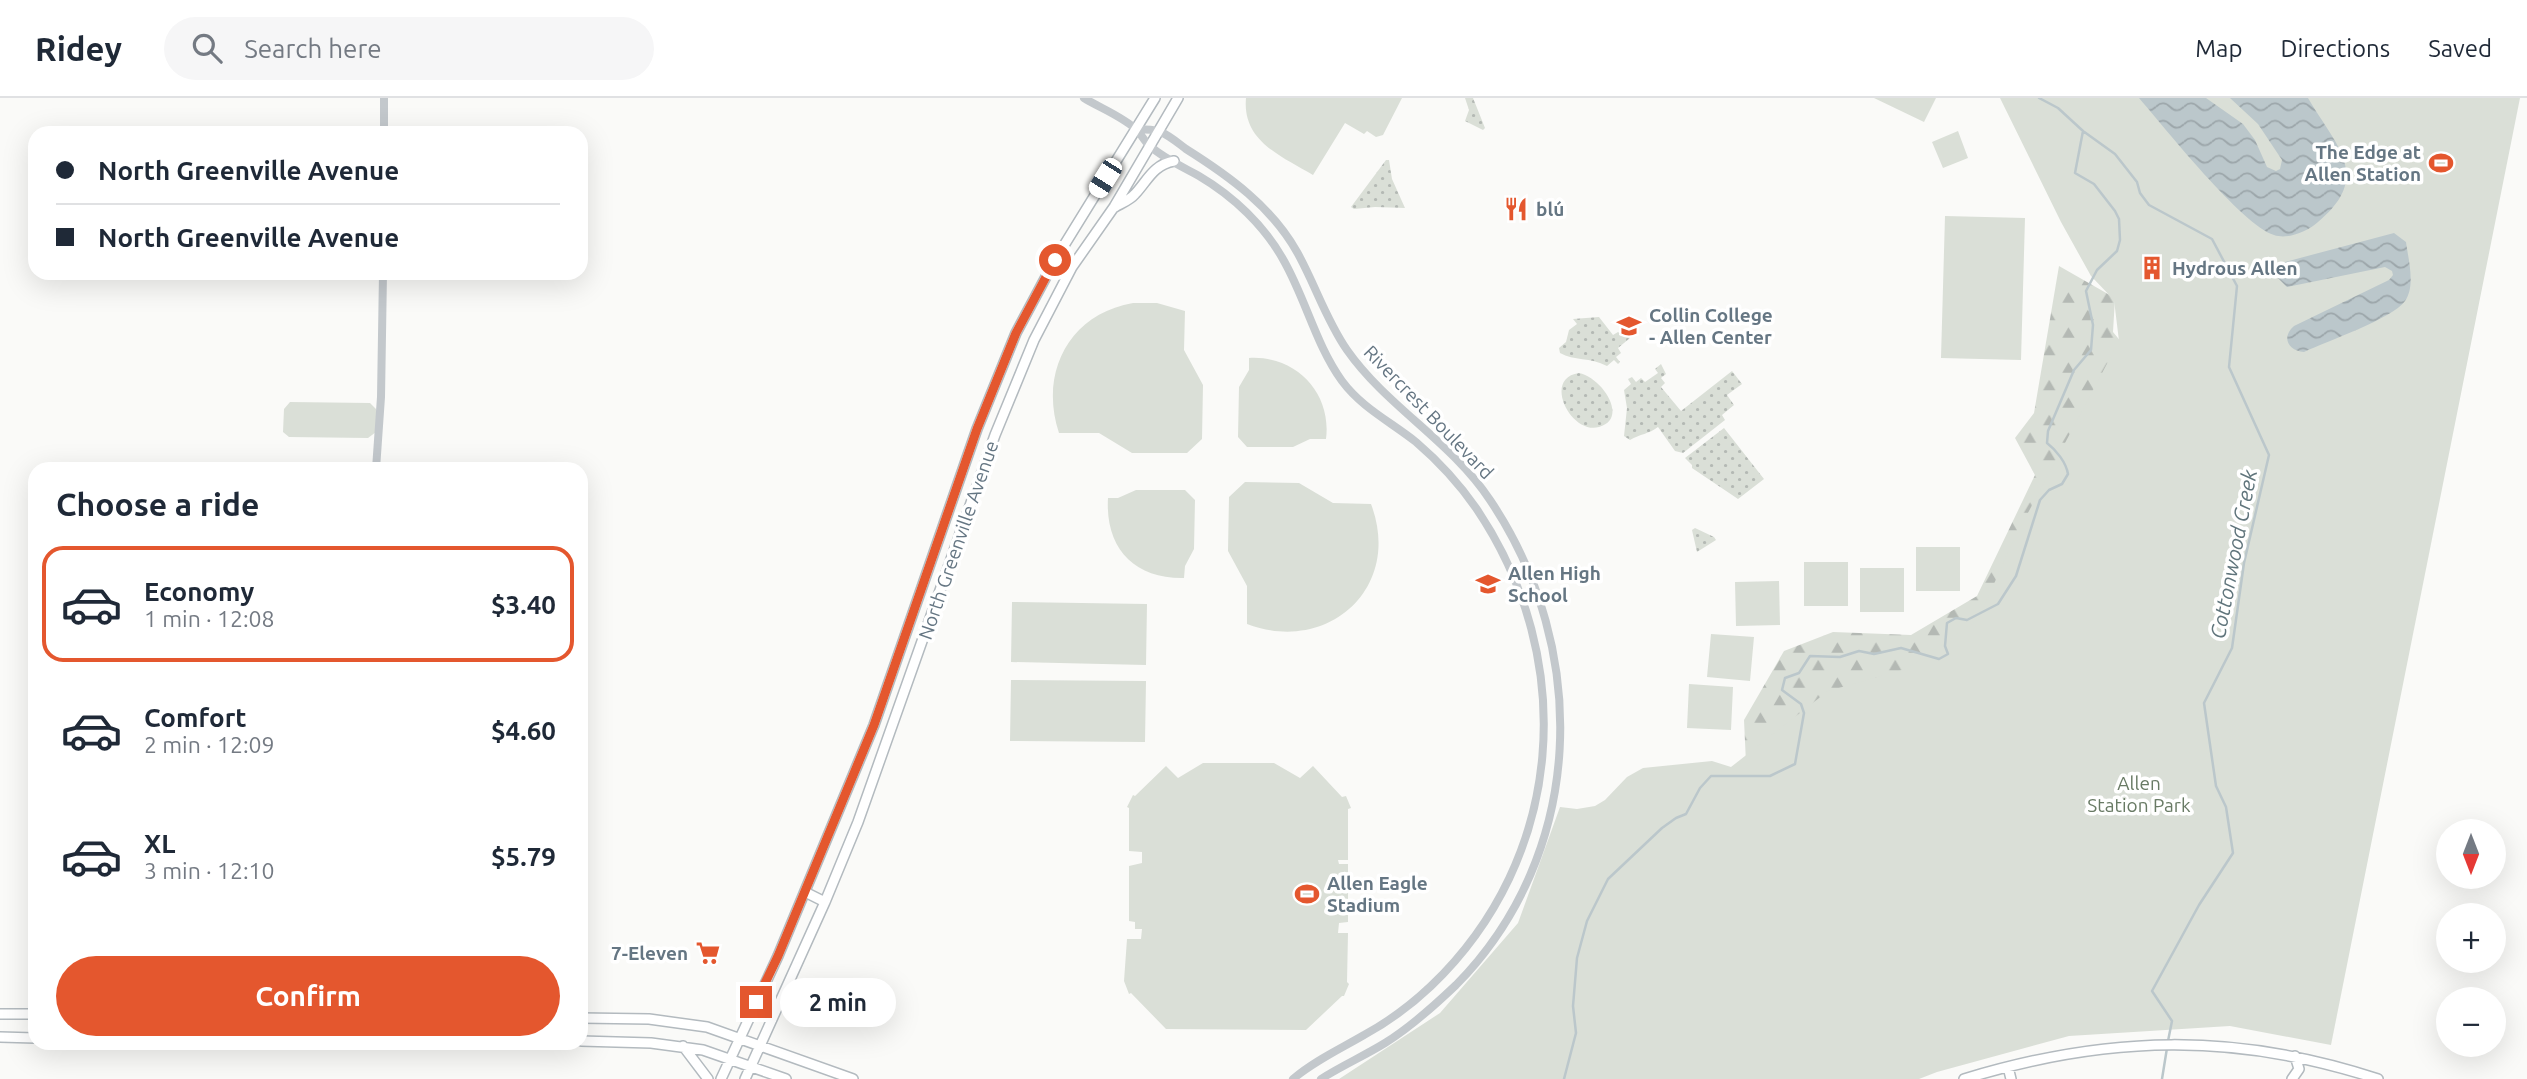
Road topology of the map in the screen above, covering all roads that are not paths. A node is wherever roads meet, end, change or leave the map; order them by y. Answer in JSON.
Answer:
{"nodes":[{"id":1,"x":384,"y":98,"type":"edge"},
{"id":2,"x":1084,"y":98,"type":"edge"},
{"id":3,"x":1155,"y":98,"type":"edge"},
{"id":4,"x":1178,"y":98,"type":"edge"},
{"id":5,"x":384,"y":126,"type":"edge"},
{"id":6,"x":1137,"y":130,"type":"junction"},
{"id":7,"x":1159,"y":131,"type":"junction"},
{"id":8,"x":1150,"y":146,"type":"junction"},
{"id":9,"x":1174,"y":161,"type":"junction"},
{"id":10,"x":1114,"y":207,"type":"junction"},
{"id":11,"x":383,"y":280,"type":"edge"},
{"id":12,"x":376,"y":462,"type":"edge"},
{"id":13,"x":805,"y":892,"type":"junction"},
{"id":14,"x":825,"y":902,"type":"junction"},
{"id":15,"x":0,"y":1014,"type":"edge"},
{"id":16,"x":28,"y":1014,"type":"edge"},
{"id":17,"x":588,"y":1018,"type":"edge"},
{"id":18,"x":0,"y":1037,"type":"edge"},
{"id":19,"x":28,"y":1038,"type":"edge"},
{"id":20,"x":740,"y":1038,"type":"junction"},
{"id":21,"x":588,"y":1041,"type":"edge"},
{"id":22,"x":760,"y":1045,"type":"junction"},
{"id":23,"x":683,"y":1046,"type":"junction"},
{"id":24,"x":1328,"y":1056,"type":"junction"},
{"id":25,"x":2295,"y":1056,"type":"junction"},
{"id":26,"x":730,"y":1059,"type":"junction"},
{"id":27,"x":751,"y":1066,"type":"junction"},
{"id":28,"x":2008,"y":1067,"type":"junction"},
{"id":29,"x":1336,"y":1070,"type":"junction"},
{"id":30,"x":708,"y":1079,"type":"edge"},
{"id":31,"x":722,"y":1079,"type":"edge"},
{"id":32,"x":746,"y":1079,"type":"edge"},
{"id":33,"x":786,"y":1079,"type":"edge"},
{"id":34,"x":853,"y":1079,"type":"edge"},
{"id":35,"x":1293,"y":1079,"type":"edge"},
{"id":36,"x":1321,"y":1079,"type":"edge"},
{"id":37,"x":1965,"y":1079,"type":"edge"},
{"id":38,"x":2011,"y":1079,"type":"edge"},
{"id":39,"x":2292,"y":1079,"type":"edge"},
{"id":40,"x":2378,"y":1079,"type":"edge"}],
"edges":[{"from":1,"to":5,"type":"street"},
{"from":2,"to":6,"type":"street","name":"Rivercrest Boulevard"},
{"from":3,"to":6,"type":"main road","name":"North Greenville Avenue"},
{"from":4,"to":7,"type":"main road","name":"North Greenville Avenue"},
{"from":6,"to":7,"type":"street","name":"Rivercrest Boulevard"},
{"from":6,"to":8,"type":"street","name":"Rivercrest Boulevard"},
{"from":6,"to":13,"type":"main road","name":"North Greenville Avenue"},
{"from":7,"to":8,"type":"main road","name":"North Greenville Avenue"},
{"from":7,"to":29,"type":"street","name":"Rivercrest Boulevard"},
{"from":8,"to":9,"type":"street","name":"Rivercrest Boulevard"},
{"from":8,"to":10,"type":"main road","name":"North Greenville Avenue"},
{"from":9,"to":10,"type":"main road"},
{"from":9,"to":24,"type":"street","name":"Rivercrest Boulevard"},
{"from":10,"to":14,"type":"main road","name":"North Greenville Avenue"},
{"from":11,"to":12,"type":"street"},
{"from":13,"to":14,"type":"main road"},
{"from":13,"to":20,"type":"main road","name":"North Greenville Avenue"},
{"from":14,"to":22,"type":"main road","name":"North Greenville Avenue"},
{"from":15,"to":16,"type":"main road"},
{"from":17,"to":20,"type":"main road"},
{"from":18,"to":19,"type":"main road"},
{"from":20,"to":22,"type":"main road"},
{"from":20,"to":26,"type":"main road","name":"North Greenville Avenue"},
{"from":21,"to":23,"type":"main road"},
{"from":22,"to":27,"type":"main road","name":"North Greenville Avenue"},
{"from":22,"to":34,"type":"main road"},
{"from":23,"to":26,"type":"main road"},
{"from":23,"to":30,"type":"main road"},
{"from":24,"to":29,"type":"street"},
{"from":24,"to":35,"type":"street","name":"Rivercrest Boulevard"},
{"from":25,"to":28,"type":"main road"},
{"from":25,"to":39,"type":"main road"},
{"from":25,"to":40,"type":"main road"},
{"from":26,"to":27,"type":"main road"},
{"from":26,"to":31,"type":"main road","name":"North Greenville Avenue"},
{"from":27,"to":32,"type":"main road","name":"North Greenville Avenue"},
{"from":27,"to":33,"type":"main road"},
{"from":28,"to":37,"type":"main road"},
{"from":28,"to":38,"type":"main road"},
{"from":29,"to":36,"type":"street","name":"Rivercrest Boulevard"}]}
